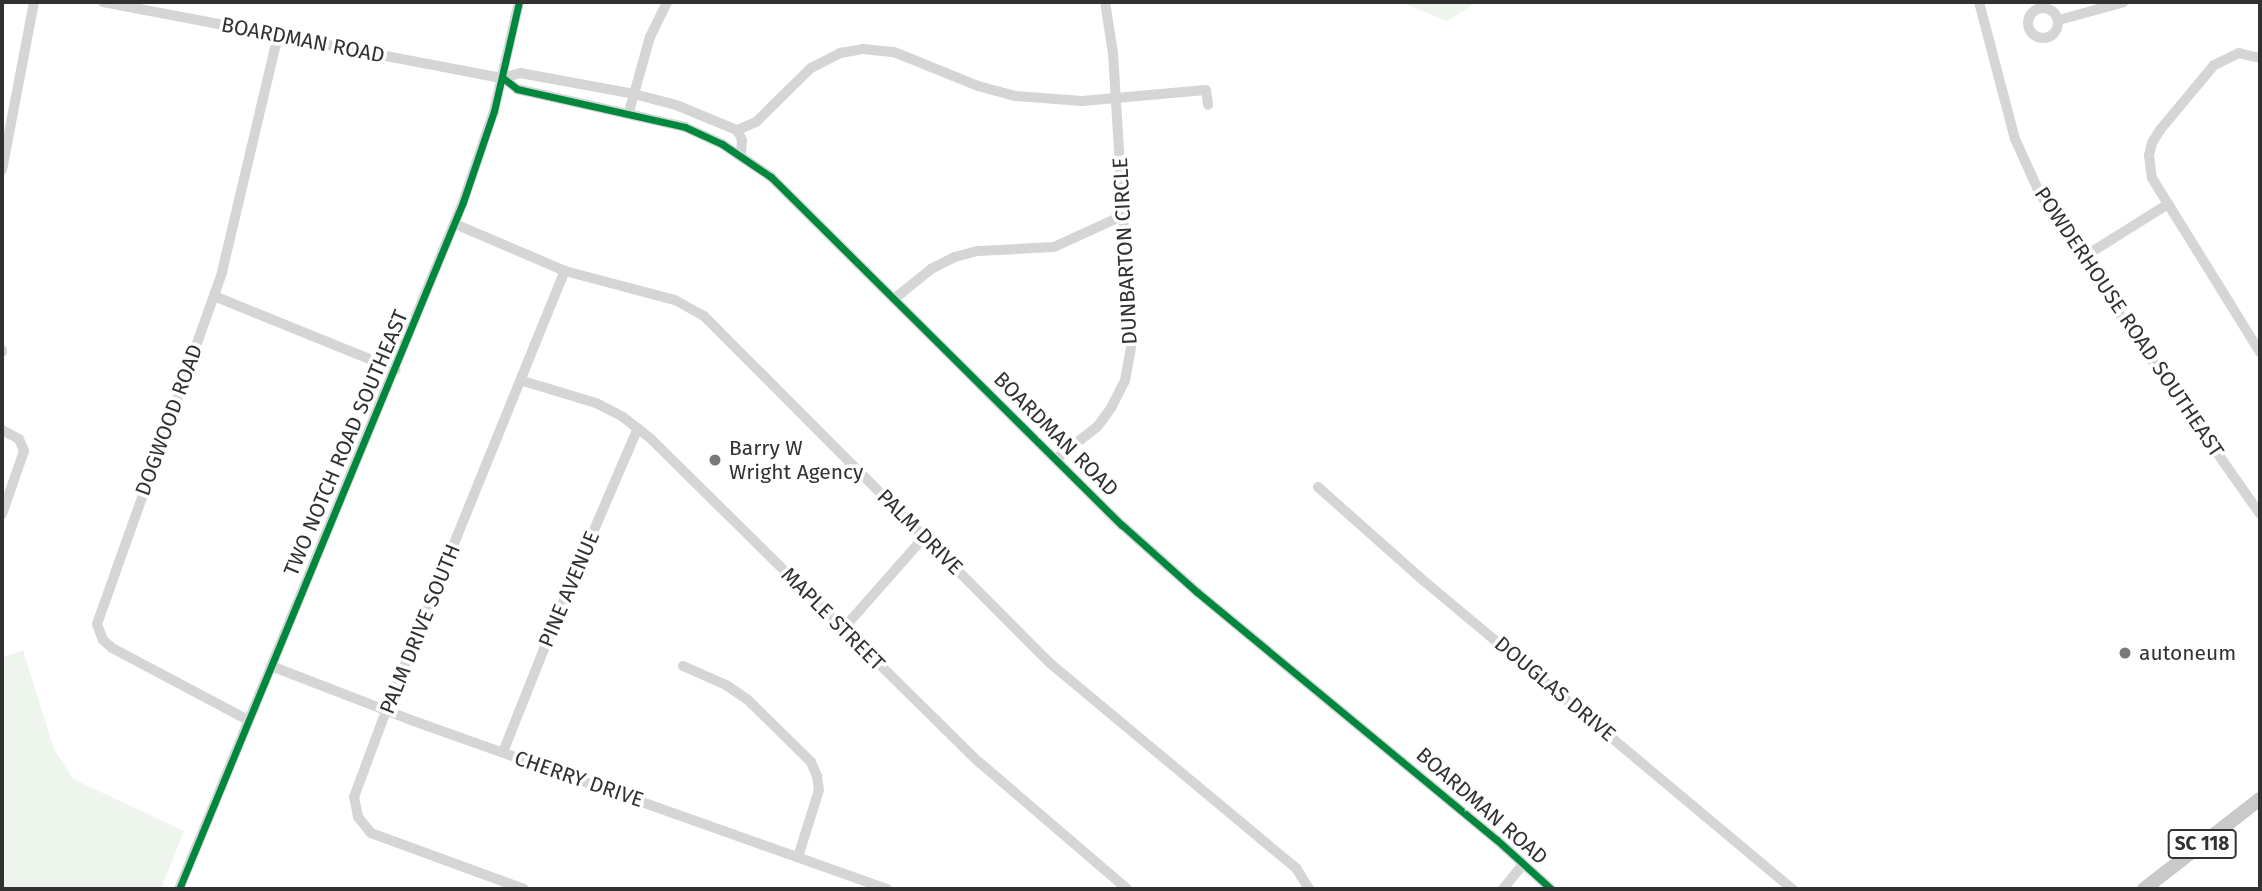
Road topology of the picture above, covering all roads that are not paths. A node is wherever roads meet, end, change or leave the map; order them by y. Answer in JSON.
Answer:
{"nodes":[{"id":1,"x":34,"y":2,"type":"edge"},
{"id":2,"x":103,"y":2,"type":"edge"},
{"id":3,"x":519,"y":2,"type":"edge"},
{"id":4,"x":667,"y":2,"type":"edge"},
{"id":5,"x":1105,"y":2,"type":"edge"},
{"id":6,"x":1979,"y":2,"type":"edge"},
{"id":7,"x":2124,"y":2,"type":"edge"},
{"id":8,"x":2059,"y":20,"type":"dead end"},
{"id":9,"x":278,"y":36,"type":"junction"},
{"id":10,"x":2260,"y":58,"type":"edge"},
{"id":11,"x":503,"y":78,"type":"junction"},
{"id":12,"x":634,"y":94,"type":"junction"},
{"id":13,"x":1116,"y":98,"type":"junction"},
{"id":14,"x":1208,"y":105,"type":"dead end"},
{"id":15,"x":629,"y":112,"type":"junction"},
{"id":16,"x":737,"y":130,"type":"junction"},
{"id":17,"x":741,"y":156,"type":"junction"},
{"id":18,"x":2,"y":170,"type":"edge"},
{"id":19,"x":2168,"y":204,"type":"junction"},
{"id":20,"x":1124,"y":215,"type":"junction"},
{"id":21,"x":455,"y":224,"type":"junction"},
{"id":22,"x":2082,"y":258,"type":"junction"},
{"id":23,"x":565,"y":271,"type":"junction"},
{"id":24,"x":214,"y":296,"type":"junction"},
{"id":25,"x":894,"y":299,"type":"junction"},
{"id":26,"x":2260,"y":352,"type":"edge"},
{"id":27,"x":396,"y":370,"type":"junction"},
{"id":28,"x":523,"y":381,"type":"junction"},
{"id":29,"x":638,"y":428,"type":"junction"},
{"id":30,"x":2,"y":430,"type":"edge"},
{"id":31,"x":1056,"y":460,"type":"junction"},
{"id":32,"x":1318,"y":487,"type":"dead end"},
{"id":33,"x":2,"y":514,"type":"edge"},
{"id":34,"x":2260,"y":514,"type":"edge"},
{"id":35,"x":925,"y":536,"type":"junction"},
{"id":36,"x":843,"y":629,"type":"junction"},
{"id":37,"x":271,"y":666,"type":"junction"},
{"id":38,"x":683,"y":666,"type":"dead end"},
{"id":39,"x":386,"y":711,"type":"junction"},
{"id":40,"x":248,"y":720,"type":"junction"},
{"id":41,"x":503,"y":752,"type":"junction"},
{"id":42,"x":2260,"y":799,"type":"edge"},
{"id":43,"x":798,"y":857,"type":"junction"},
{"id":44,"x":1523,"y":864,"type":"junction"},
{"id":45,"x":179,"y":889,"type":"edge"},
{"id":46,"x":524,"y":889,"type":"edge"},
{"id":47,"x":887,"y":889,"type":"edge"},
{"id":48,"x":1127,"y":889,"type":"edge"},
{"id":49,"x":1309,"y":889,"type":"edge"},
{"id":50,"x":1503,"y":889,"type":"edge"},
{"id":51,"x":1551,"y":889,"type":"edge"},
{"id":52,"x":1793,"y":889,"type":"edge"},
{"id":53,"x":2144,"y":889,"type":"edge"}],
"edges":[{"from":1,"to":18,"type":"street"},
{"from":2,"to":9,"type":"street","name":"BOARDMAN ROAD"},
{"from":3,"to":11,"type":"street","name":"TWO NOTCH ROAD SOUTHEAST"},
{"from":4,"to":12,"type":"street"},
{"from":5,"to":13,"type":"street","name":"DUNBARTON CIRCLE"},
{"from":6,"to":22,"type":"street","name":"POWDERHOUSE ROAD SOUTHEAST"},
{"from":7,"to":8,"type":"street"},
{"from":9,"to":11,"type":"street","name":"BOARDMAN ROAD"},
{"from":9,"to":24,"type":"street","name":"DOGWOOD ROAD"},
{"from":10,"to":19,"type":"street"},
{"from":11,"to":12,"type":"street","name":"BOARDMAN ROAD"},
{"from":11,"to":15,"type":"street","name":"BOARDMAN ROAD"},
{"from":11,"to":21,"type":"street","name":"TWO NOTCH ROAD SOUTHEAST"},
{"from":12,"to":15,"type":"street"},
{"from":12,"to":16,"type":"street","name":"BOARDMAN ROAD"},
{"from":13,"to":14,"type":"street"},
{"from":13,"to":16,"type":"street"},
{"from":13,"to":20,"type":"street","name":"DUNBARTON CIRCLE"},
{"from":15,"to":17,"type":"street","name":"BOARDMAN ROAD"},
{"from":16,"to":17,"type":"street"},
{"from":17,"to":25,"type":"street","name":"BOARDMAN ROAD"},
{"from":19,"to":22,"type":"street"},
{"from":19,"to":26,"type":"street"},
{"from":20,"to":25,"type":"street"},
{"from":20,"to":31,"type":"street","name":"DUNBARTON CIRCLE"},
{"from":21,"to":23,"type":"street","name":"PALM DRIVE"},
{"from":21,"to":27,"type":"street","name":"TWO NOTCH ROAD SOUTHEAST"},
{"from":22,"to":34,"type":"street","name":"POWDERHOUSE ROAD SOUTHEAST"},
{"from":23,"to":28,"type":"street","name":"PALM DRIVE SOUTH"},
{"from":23,"to":35,"type":"street","name":"PALM DRIVE"},
{"from":24,"to":27,"type":"street"},
{"from":24,"to":40,"type":"street","name":"DOGWOOD ROAD"},
{"from":25,"to":31,"type":"street","name":"BOARDMAN ROAD"},
{"from":27,"to":37,"type":"street","name":"TWO NOTCH ROAD SOUTHEAST"},
{"from":28,"to":29,"type":"street","name":"MAPLE STREET"},
{"from":28,"to":39,"type":"street","name":"PALM DRIVE SOUTH"},
{"from":29,"to":36,"type":"street","name":"MAPLE STREET"},
{"from":29,"to":41,"type":"street","name":"PINE AVENUE"},
{"from":30,"to":33,"type":"street"},
{"from":31,"to":44,"type":"street","name":"BOARDMAN ROAD"},
{"from":32,"to":52,"type":"street","name":"DOUGLAS DRIVE"},
{"from":35,"to":36,"type":"street"},
{"from":35,"to":49,"type":"street","name":"PALM DRIVE"},
{"from":36,"to":48,"type":"street","name":"MAPLE STREET"},
{"from":37,"to":39,"type":"street","name":"CHERRY DRIVE"},
{"from":37,"to":40,"type":"street","name":"TWO NOTCH ROAD SOUTHEAST"},
{"from":38,"to":43,"type":"street"},
{"from":39,"to":41,"type":"street","name":"CHERRY DRIVE"},
{"from":39,"to":46,"type":"street","name":"PALM DRIVE SOUTH"},
{"from":40,"to":45,"type":"street","name":"TWO NOTCH ROAD SOUTHEAST"},
{"from":41,"to":43,"type":"street","name":"CHERRY DRIVE"},
{"from":42,"to":53,"type":"main road","number":"SC 118"},
{"from":43,"to":47,"type":"street","name":"CHERRY DRIVE"},
{"from":44,"to":50,"type":"street"},
{"from":44,"to":51,"type":"street","name":"BOARDMAN ROAD"}]}
